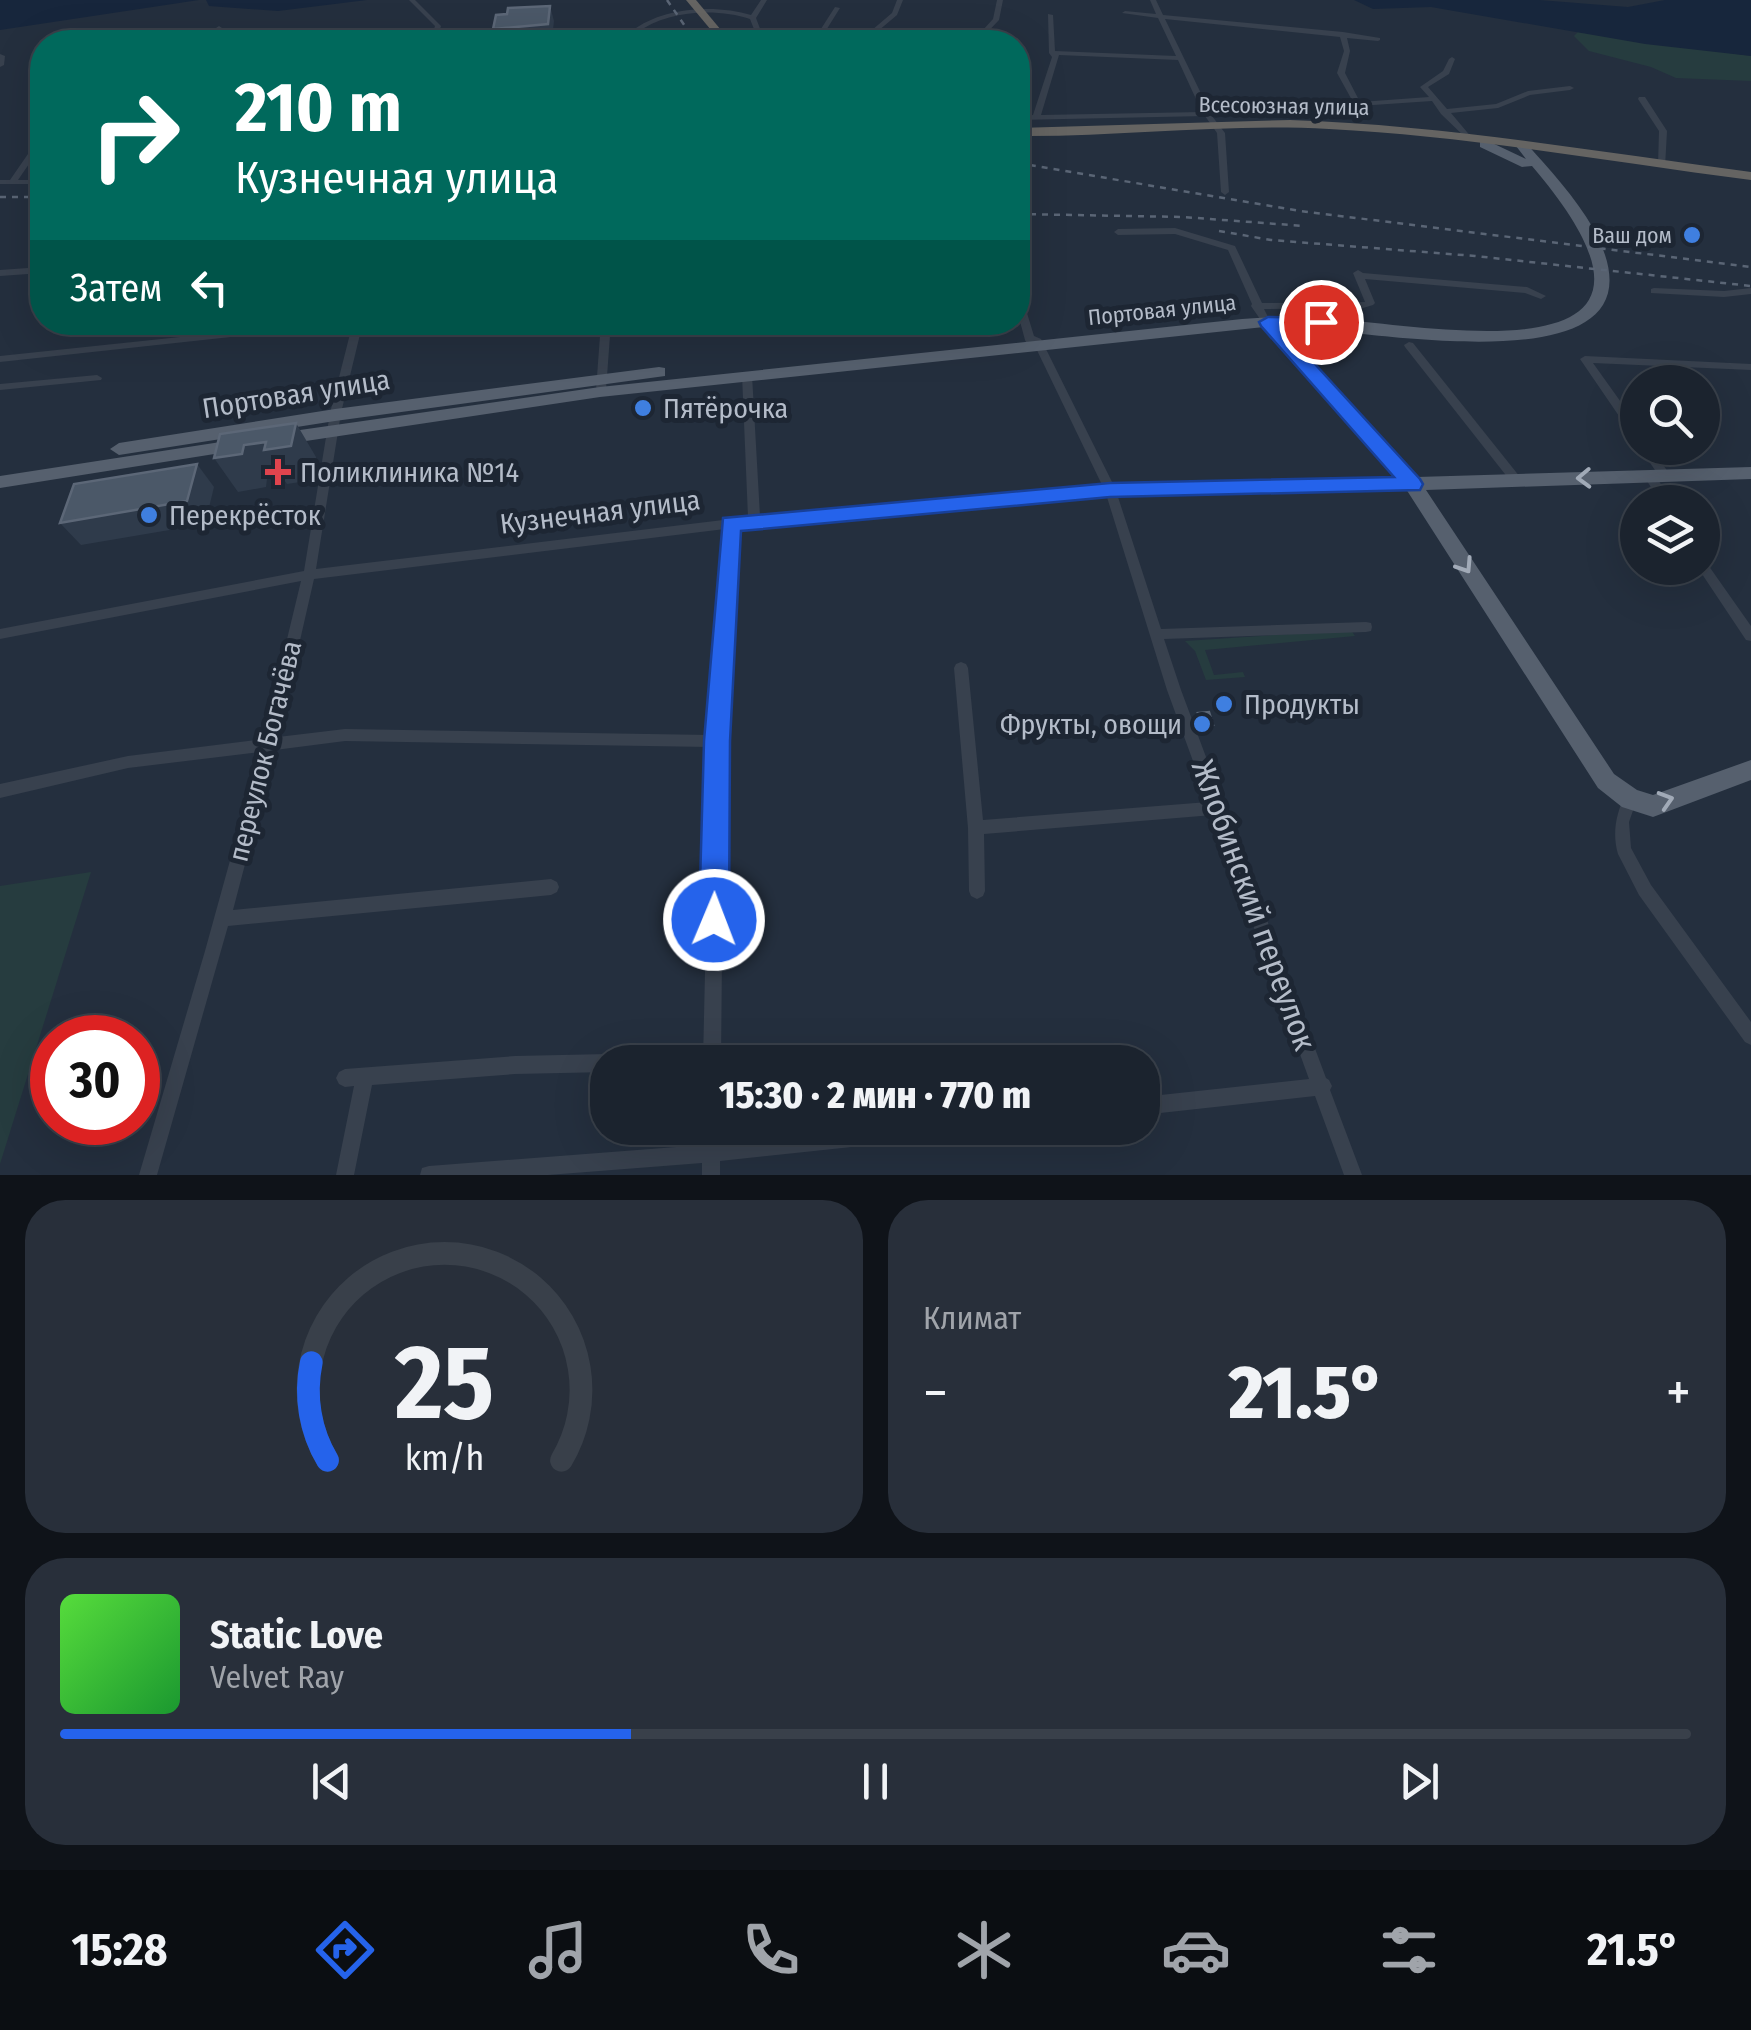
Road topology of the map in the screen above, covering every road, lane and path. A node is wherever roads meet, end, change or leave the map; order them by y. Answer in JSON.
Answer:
{"nodes":[{"id":1,"x":412,"y":0,"type":"edge"},
{"id":2,"x":679,"y":0,"type":"edge"},
{"id":3,"x":691,"y":0,"type":"edge"},
{"id":4,"x":764,"y":0,"type":"edge"},
{"id":5,"x":900,"y":0,"type":"edge"},
{"id":6,"x":1000,"y":0,"type":"edge"},
{"id":7,"x":1153,"y":0,"type":"edge"},
{"id":8,"x":837,"y":8,"type":"dead end"},
{"id":9,"x":1125,"y":13,"type":"dead end"},
{"id":10,"x":1050,"y":15,"type":"dead end"},
{"id":11,"x":1160,"y":15,"type":"junction"},
{"id":12,"x":753,"y":18,"type":"junction"},
{"id":13,"x":437,"y":30,"type":"edge"},
{"id":14,"x":636,"y":30,"type":"edge"},
{"id":15,"x":707,"y":30,"type":"edge"},
{"id":16,"x":710,"y":30,"type":"edge"},
{"id":17,"x":758,"y":30,"type":"edge"},
{"id":18,"x":823,"y":30,"type":"edge"},
{"id":19,"x":876,"y":30,"type":"edge"},
{"id":20,"x":987,"y":30,"type":"edge"},
{"id":21,"x":1343,"y":34,"type":"junction"},
{"id":22,"x":1378,"y":38,"type":"dead end"},
{"id":23,"x":1052,"y":53,"type":"junction"},
{"id":24,"x":1180,"y":58,"type":"junction"},
{"id":25,"x":1452,"y":59,"type":"dead end"},
{"id":26,"x":1570,"y":88,"type":"dead end"},
{"id":27,"x":1432,"y":99,"type":"junction"},
{"id":28,"x":1642,"y":99,"type":"dead end"},
{"id":29,"x":1358,"y":104,"type":"junction"},
{"id":30,"x":1444,"y":112,"type":"junction"},
{"id":31,"x":1030,"y":118,"type":"edge"},
{"id":32,"x":1036,"y":118,"type":"junction"},
{"id":33,"x":1214,"y":122,"type":"junction"},
{"id":34,"x":1030,"y":134,"type":"edge"},
{"id":35,"x":1468,"y":138,"type":"junction"},
{"id":36,"x":1484,"y":144,"type":"junction"},
{"id":37,"x":1549,"y":150,"type":"joint"},
{"id":38,"x":1522,"y":153,"type":"junction"},
{"id":39,"x":30,"y":157,"type":"edge"},
{"id":40,"x":1662,"y":165,"type":"junction"},
{"id":41,"x":1751,"y":176,"type":"edge"},
{"id":42,"x":0,"y":182,"type":"edge"},
{"id":43,"x":12,"y":182,"type":"junction"},
{"id":44,"x":30,"y":182,"type":"edge"},
{"id":45,"x":1225,"y":192,"type":"dead end"},
{"id":46,"x":1118,"y":232,"type":"dead end"},
{"id":47,"x":30,"y":271,"type":"edge"},
{"id":48,"x":0,"y":273,"type":"edge"},
{"id":49,"x":1654,"y":291,"type":"dead end"},
{"id":50,"x":1751,"y":291,"type":"edge"},
{"id":51,"x":1541,"y":296,"type":"dead end"},
{"id":52,"x":1262,"y":315,"type":"junction"},
{"id":53,"x":1030,"y":329,"type":"edge"},
{"id":54,"x":228,"y":335,"type":"edge"},
{"id":55,"x":355,"y":335,"type":"edge"},
{"id":56,"x":605,"y":335,"type":"edge"},
{"id":57,"x":1035,"y":341,"type":"junction"},
{"id":58,"x":1409,"y":345,"type":"dead end"},
{"id":59,"x":0,"y":359,"type":"edge"},
{"id":60,"x":1710,"y":365,"type":"edge"},
{"id":61,"x":1720,"y":366,"type":"edge"},
{"id":62,"x":1751,"y":367,"type":"edge"},
{"id":63,"x":748,"y":375,"type":"junction"},
{"id":64,"x":97,"y":378,"type":"dead end"},
{"id":65,"x":601,"y":385,"type":"junction"},
{"id":66,"x":0,"y":387,"type":"edge"},
{"id":67,"x":1620,"y":410,"type":"edge"},
{"id":68,"x":333,"y":423,"type":"junction"},
{"id":69,"x":1653,"y":465,"type":"edge"},
{"id":70,"x":0,"y":468,"type":"edge"},
{"id":71,"x":1751,"y":473,"type":"edge"},
{"id":72,"x":1658,"y":476,"type":"junction"},
{"id":73,"x":1516,"y":480,"type":"junction"},
{"id":74,"x":0,"y":482,"type":"edge"},
{"id":75,"x":1412,"y":484,"type":"junction"},
{"id":76,"x":1661,"y":485,"type":"edge"},
{"id":77,"x":1110,"y":490,"type":"junction"},
{"id":78,"x":754,"y":521,"type":"junction"},
{"id":79,"x":731,"y":524,"type":"junction"},
{"id":80,"x":309,"y":575,"type":"junction"},
{"id":81,"x":1716,"y":585,"type":"edge"},
{"id":82,"x":1366,"y":626,"type":"dead end"},
{"id":83,"x":0,"y":634,"type":"edge"},
{"id":84,"x":1156,"y":634,"type":"junction"},
{"id":85,"x":1751,"y":636,"type":"edge"},
{"id":86,"x":961,"y":668,"type":"dead end"},
{"id":87,"x":717,"y":741,"type":"junction"},
{"id":88,"x":268,"y":742,"type":"junction"},
{"id":89,"x":1751,"y":770,"type":"edge"},
{"id":90,"x":0,"y":790,"type":"edge"},
{"id":91,"x":1630,"y":799,"type":"junction"},
{"id":92,"x":1217,"y":808,"type":"junction"},
{"id":93,"x":976,"y":828,"type":"junction"},
{"id":94,"x":551,"y":886,"type":"dead end"},
{"id":95,"x":977,"y":891,"type":"dead end"},
{"id":96,"x":223,"y":919,"type":"junction"},
{"id":97,"x":1751,"y":1036,"type":"edge"},
{"id":98,"x":712,"y":1045,"type":"edge"},
{"id":99,"x":590,"y":1063,"type":"edge"},
{"id":100,"x":345,"y":1078,"type":"dead end"},
{"id":101,"x":365,"y":1078,"type":"junction"},
{"id":102,"x":1324,"y":1086,"type":"junction"},
{"id":103,"x":1160,"y":1104,"type":"edge"},
{"id":104,"x":710,"y":1145,"type":"edge"},
{"id":105,"x":786,"y":1145,"type":"edge"},
{"id":106,"x":710,"y":1153,"type":"junction"},
{"id":107,"x":148,"y":1175,"type":"edge"},
{"id":108,"x":345,"y":1175,"type":"edge"},
{"id":109,"x":429,"y":1175,"type":"edge"},
{"id":110,"x":710,"y":1175,"type":"edge"},
{"id":111,"x":1353,"y":1175,"type":"edge"}],
"edges":[{"from":1,"to":13,"type":"street"},
{"from":2,"to":15,"type":"highway"},
{"from":3,"to":16,"type":"highway"},
{"from":4,"to":12,"type":"street"},
{"from":5,"to":19,"type":"street"},
{"from":6,"to":20,"type":"street"},
{"from":7,"to":11,"type":"street"},
{"from":8,"to":18,"type":"street"},
{"from":9,"to":11,"type":"street"},
{"from":10,"to":23,"type":"street"},
{"from":11,"to":21,"type":"street"},
{"from":11,"to":24,"type":"street"},
{"from":12,"to":14,"type":"street"},
{"from":12,"to":17,"type":"street"},
{"from":21,"to":22,"type":"street"},
{"from":21,"to":29,"type":"street"},
{"from":23,"to":24,"type":"street"},
{"from":23,"to":32,"type":"street"},
{"from":24,"to":33,"type":"street"},
{"from":25,"to":27,"type":"street"},
{"from":26,"to":30,"type":"street"},
{"from":27,"to":29,"type":"street"},
{"from":27,"to":30,"type":"street"},
{"from":28,"to":40,"type":"street"},
{"from":29,"to":33,"type":"street"},
{"from":30,"to":35,"type":"street"},
{"from":31,"to":32,"type":"street"},
{"from":32,"to":33,"type":"street"},
{"from":33,"to":34,"type":"highway","name":"Всесоюзная улица"},
{"from":33,"to":35,"type":"highway","name":"Всесоюзная улица"},
{"from":33,"to":36,"type":"highway","name":"Всесоюзная улица"},
{"from":33,"to":45,"type":"street"},
{"from":35,"to":38,"type":"highway","name":"Всесоюзная улица"},
{"from":36,"to":38,"type":"main road"},
{"from":36,"to":38,"type":"highway","name":"Всесоюзная улица"},
{"from":37,"to":38,"type":"main road"},
{"from":37,"to":40,"type":"highway"},
{"from":38,"to":52,"type":"main road","name":"Портовая улица"},
{"from":39,"to":43,"type":"street"},
{"from":40,"to":41,"type":"highway"},
{"from":42,"to":43,"type":"street"},
{"from":43,"to":44,"type":"street"},
{"from":46,"to":52,"type":"street"},
{"from":47,"to":48,"type":"street"},
{"from":49,"to":50,"type":"street"},
{"from":51,"to":52,"type":"street"},
{"from":52,"to":57,"type":"main road","name":"Портовая улица"},
{"from":52,"to":75,"type":"main road"},
{"from":53,"to":57,"type":"street","name":"Жлобинский переулок"},
{"from":54,"to":59,"type":"street"},
{"from":55,"to":68,"type":"street","name":"переулок Богачёва"},
{"from":56,"to":65,"type":"street"},
{"from":57,"to":63,"type":"main road","name":"Портовая улица"},
{"from":57,"to":65,"type":"main road","name":"Портовая улица"},
{"from":57,"to":77,"type":"street","name":"Жлобинский переулок"},
{"from":58,"to":73,"type":"street"},
{"from":60,"to":67,"type":"street"},
{"from":61,"to":62,"type":"street"},
{"from":63,"to":65,"type":"main road","name":"Портовая улица"},
{"from":63,"to":78,"type":"street"},
{"from":64,"to":66,"type":"street"},
{"from":65,"to":68,"type":"main road","name":"Портовая улица"},
{"from":68,"to":70,"type":"main road","name":"Портовая улица"},
{"from":68,"to":74,"type":"main road","name":"Портовая улица"},
{"from":68,"to":80,"type":"street","name":"переулок Богачёва"},
{"from":69,"to":72,"type":"street"},
{"from":71,"to":72,"type":"main road","name":"Кузнечная улица"},
{"from":72,"to":73,"type":"main road","name":"Кузнечная улица","one_way":true},
{"from":72,"to":76,"type":"street"},
{"from":73,"to":75,"type":"main road","name":"Кузнечная улица"},
{"from":75,"to":77,"type":"street","name":"Кузнечная улица"},
{"from":75,"to":91,"type":"main road","one_way":true},
{"from":77,"to":78,"type":"street","name":"Кузнечная улица"},
{"from":77,"to":84,"type":"street","name":"Жлобинский переулок"},
{"from":78,"to":79,"type":"street","name":"Кузнечная улица"},
{"from":79,"to":80,"type":"street","name":"Кузнечная улица"},
{"from":79,"to":87,"type":"street"},
{"from":80,"to":83,"type":"street","name":"Кузнечная улица"},
{"from":80,"to":88,"type":"street","name":"переулок Богачёва"},
{"from":81,"to":85,"type":"street"},
{"from":82,"to":84,"type":"street"},
{"from":84,"to":92,"type":"street","name":"Жлобинский переулок"},
{"from":86,"to":93,"type":"street"},
{"from":87,"to":88,"type":"street"},
{"from":87,"to":98,"type":"street"},
{"from":88,"to":90,"type":"street"},
{"from":88,"to":96,"type":"street","name":"переулок Богачёва"},
{"from":91,"to":89,"type":"main road","one_way":true},
{"from":91,"to":97,"type":"street"},
{"from":92,"to":93,"type":"street"},
{"from":92,"to":102,"type":"street","name":"Жлобинский переулок"},
{"from":93,"to":95,"type":"street"},
{"from":94,"to":96,"type":"street"},
{"from":96,"to":107,"type":"street","name":"переулок Богачёва"},
{"from":99,"to":101,"type":"street"},
{"from":100,"to":101,"type":"street"},
{"from":101,"to":108,"type":"street"},
{"from":102,"to":103,"type":"street"},
{"from":102,"to":111,"type":"street","name":"Жлобинский переулок"},
{"from":104,"to":106,"type":"street"},
{"from":105,"to":106,"type":"street"},
{"from":106,"to":109,"type":"street"},
{"from":106,"to":110,"type":"street"}]}
